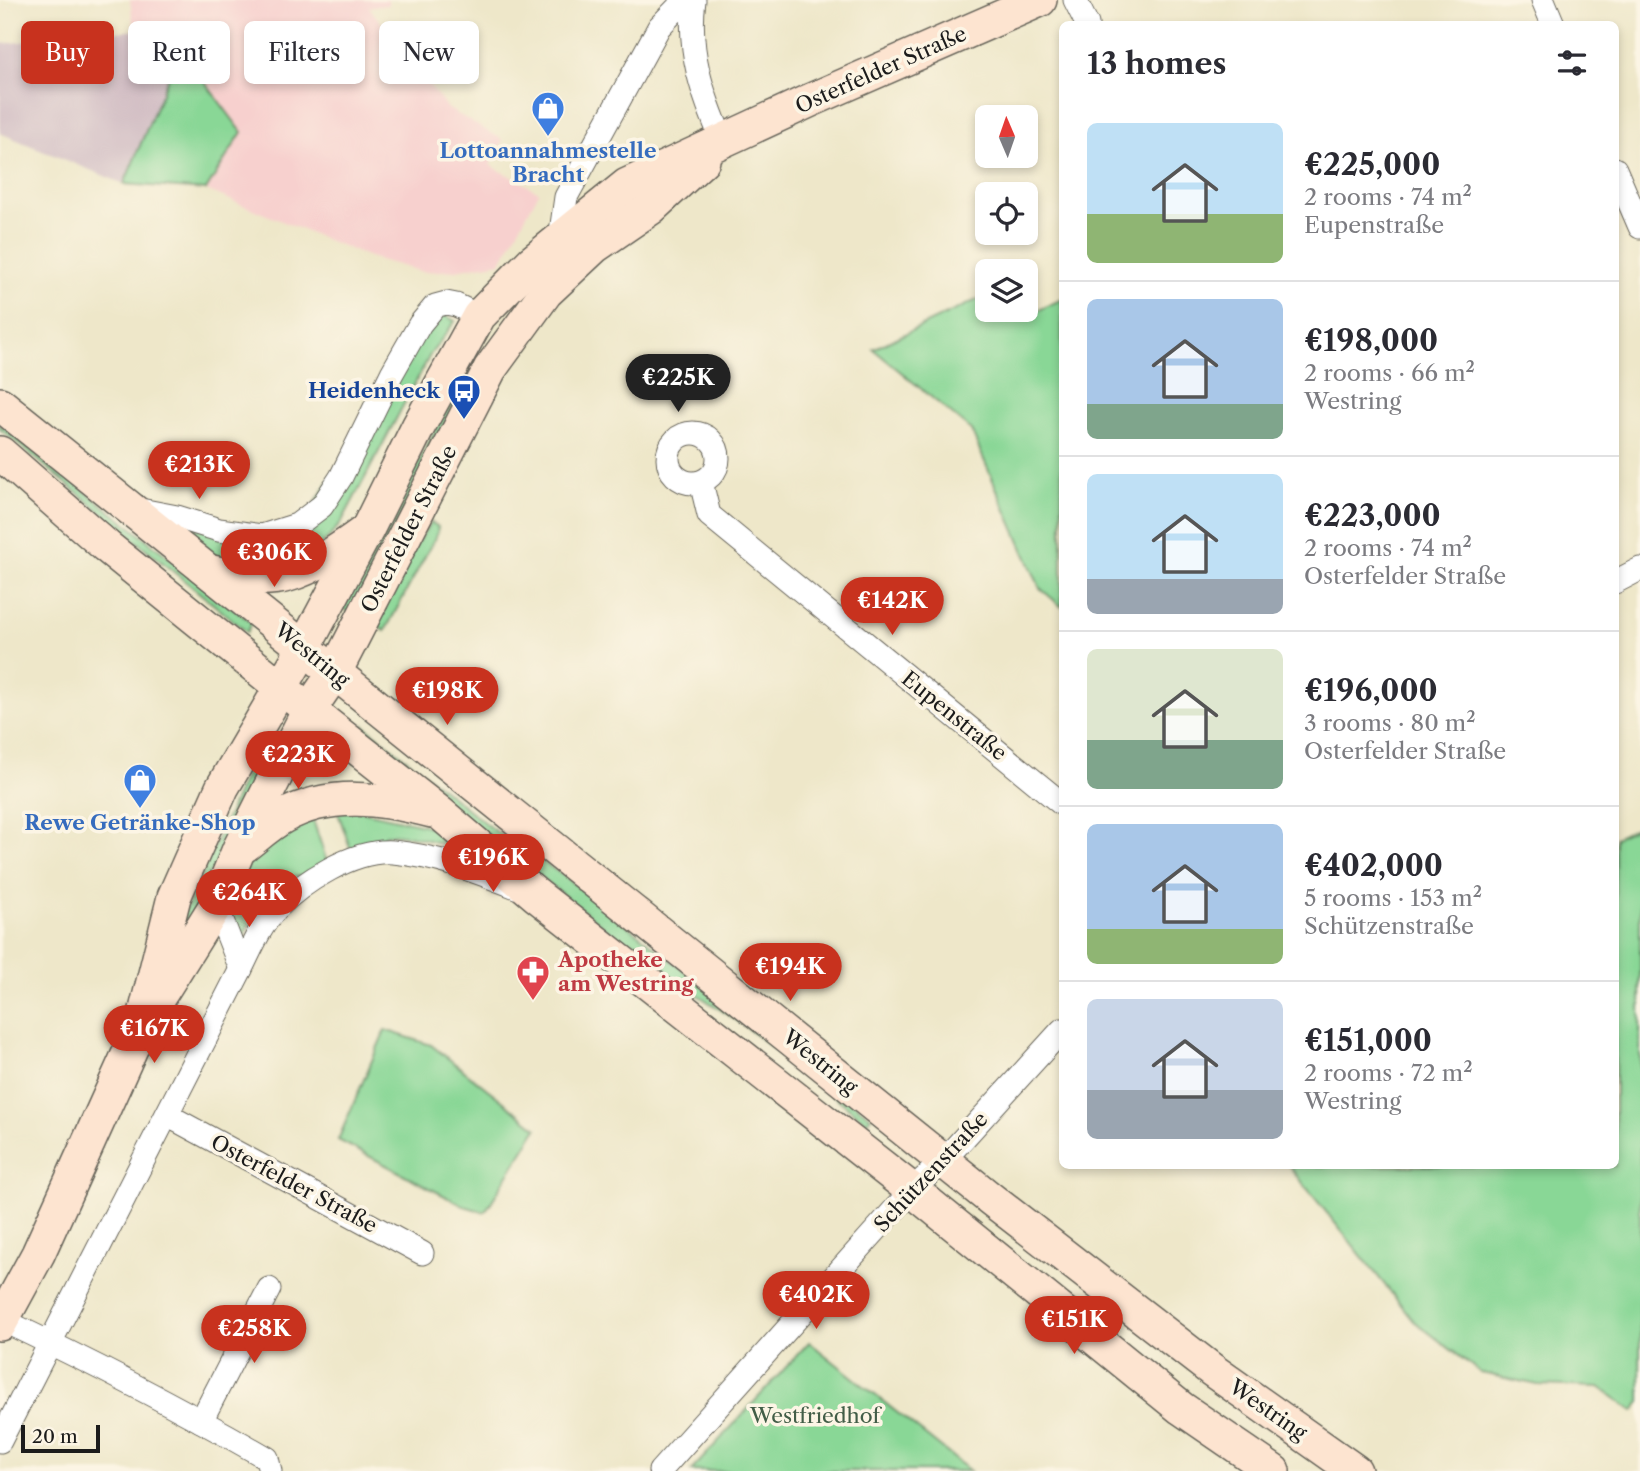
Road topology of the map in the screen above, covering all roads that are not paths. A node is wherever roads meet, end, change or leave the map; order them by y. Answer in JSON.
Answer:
{"nodes":[{"id":1,"x":685,"y":0,"type":"edge"},
{"id":2,"x":694,"y":0,"type":"edge"},
{"id":3,"x":1040,"y":0,"type":"edge"},
{"id":4,"x":1075,"y":0,"type":"edge"},
{"id":5,"x":1543,"y":0,"type":"edge"},
{"id":6,"x":1086,"y":21,"type":"edge"},
{"id":7,"x":1552,"y":21,"type":"edge"},
{"id":8,"x":723,"y":142,"type":"junction"},
{"id":9,"x":1619,"y":178,"type":"edge"},
{"id":10,"x":1640,"y":228,"type":"edge"},
{"id":11,"x":560,"y":239,"type":"junction"},
{"id":12,"x":479,"y":316,"type":"junction"},
{"id":13,"x":0,"y":404,"type":"edge"},
{"id":14,"x":0,"y":453,"type":"edge"},
{"id":15,"x":701,"y":482,"type":"dead end"},
{"id":16,"x":131,"y":508,"type":"junction"},
{"id":17,"x":367,"y":530,"type":"junction"},
{"id":18,"x":1640,"y":569,"type":"edge"},
{"id":19,"x":211,"y":572,"type":"junction"},
{"id":20,"x":1619,"y":580,"type":"edge"},
{"id":21,"x":304,"y":648,"type":"junction"},
{"id":22,"x":335,"y":672,"type":"junction"},
{"id":23,"x":281,"y":687,"type":"junction"},
{"id":24,"x":309,"y":710,"type":"junction"},
{"id":25,"x":1059,"y":802,"type":"edge"},
{"id":26,"x":441,"y":814,"type":"junction"},
{"id":27,"x":239,"y":849,"type":"junction"},
{"id":28,"x":536,"y":895,"type":"junction"},
{"id":29,"x":216,"y":905,"type":"junction"},
{"id":30,"x":241,"y":969,"type":"junction"},
{"id":31,"x":143,"y":1022,"type":"junction"},
{"id":32,"x":1059,"y":1033,"type":"edge"},
{"id":33,"x":167,"y":1115,"type":"junction"},
{"id":34,"x":943,"y":1161,"type":"junction"},
{"id":35,"x":912,"y":1190,"type":"junction"},
{"id":36,"x":422,"y":1253,"type":"dead end"},
{"id":37,"x":269,"y":1289,"type":"dead end"},
{"id":38,"x":1,"y":1321,"type":"edge"},
{"id":39,"x":50,"y":1342,"type":"junction"},
{"id":40,"x":201,"y":1420,"type":"junction"},
{"id":41,"x":0,"y":1441,"type":"edge"},
{"id":42,"x":270,"y":1471,"type":"edge"},
{"id":43,"x":660,"y":1471,"type":"edge"},
{"id":44,"x":1273,"y":1471,"type":"edge"},
{"id":45,"x":1354,"y":1471,"type":"edge"}],
"edges":[{"from":1,"to":11,"type":"street"},
{"from":2,"to":8,"type":"street"},
{"from":3,"to":8,"type":"main road","name":"Osterfelder Straße"},
{"from":4,"to":6,"type":"street"},
{"from":5,"to":7,"type":"street"},
{"from":8,"to":11,"type":"main road","name":"Osterfelder Straße"},
{"from":8,"to":22,"type":"main road","name":"Osterfelder Straße"},
{"from":9,"to":10,"type":"street"},
{"from":11,"to":12,"type":"main road","name":"Osterfelder Straße"},
{"from":12,"to":16,"type":"street"},
{"from":12,"to":17,"type":"main road","name":"Osterfelder Straße"},
{"from":13,"to":16,"type":"main road","name":"Westring"},
{"from":14,"to":23,"type":"main road","name":"Westring"},
{"from":15,"to":25,"type":"street","name":"Eupenstraße"},
{"from":16,"to":19,"type":"main road","name":"Westring"},
{"from":17,"to":19,"type":"main road"},
{"from":17,"to":21,"type":"main road","name":"Osterfelder Straße"},
{"from":18,"to":20,"type":"street"},
{"from":19,"to":21,"type":"main road","name":"Westring"},
{"from":21,"to":22,"type":"main road","name":"Westring"},
{"from":21,"to":23,"type":"main road","name":"Osterfelder Straße"},
{"from":22,"to":24,"type":"main road","name":"Osterfelder Straße"},
{"from":22,"to":34,"type":"main road","name":"Westring"},
{"from":23,"to":24,"type":"main road","name":"Westring"},
{"from":23,"to":31,"type":"main road","name":"Osterfelder Straße"},
{"from":24,"to":26,"type":"main road","name":"Westring"},
{"from":24,"to":27,"type":"main road","name":"Osterfelder Straße"},
{"from":26,"to":27,"type":"main road"},
{"from":26,"to":28,"type":"main road","name":"Westring"},
{"from":27,"to":29,"type":"main road","name":"Osterfelder Straße"},
{"from":28,"to":30,"type":"street"},
{"from":28,"to":35,"type":"main road","name":"Westring"},
{"from":29,"to":30,"type":"street"},
{"from":29,"to":31,"type":"main road","name":"Osterfelder Straße"},
{"from":30,"to":33,"type":"street"},
{"from":31,"to":38,"type":"main road","name":"Osterfelder Straße"},
{"from":32,"to":34,"type":"street","name":"Schützenstraße"},
{"from":33,"to":36,"type":"street","name":"Osterfelder Straße"},
{"from":33,"to":39,"type":"street"},
{"from":34,"to":35,"type":"street","name":"Schützenstraße"},
{"from":34,"to":45,"type":"main road","name":"Westring"},
{"from":35,"to":43,"type":"street","name":"Schützenstraße"},
{"from":35,"to":44,"type":"main road","name":"Westring"},
{"from":37,"to":40,"type":"street"},
{"from":38,"to":39,"type":"street","name":"Osterfelder Straße"},
{"from":39,"to":40,"type":"street","name":"Osterfelder Straße"},
{"from":39,"to":41,"type":"street"},
{"from":40,"to":42,"type":"street","name":"Osterfelder Straße"}]}
